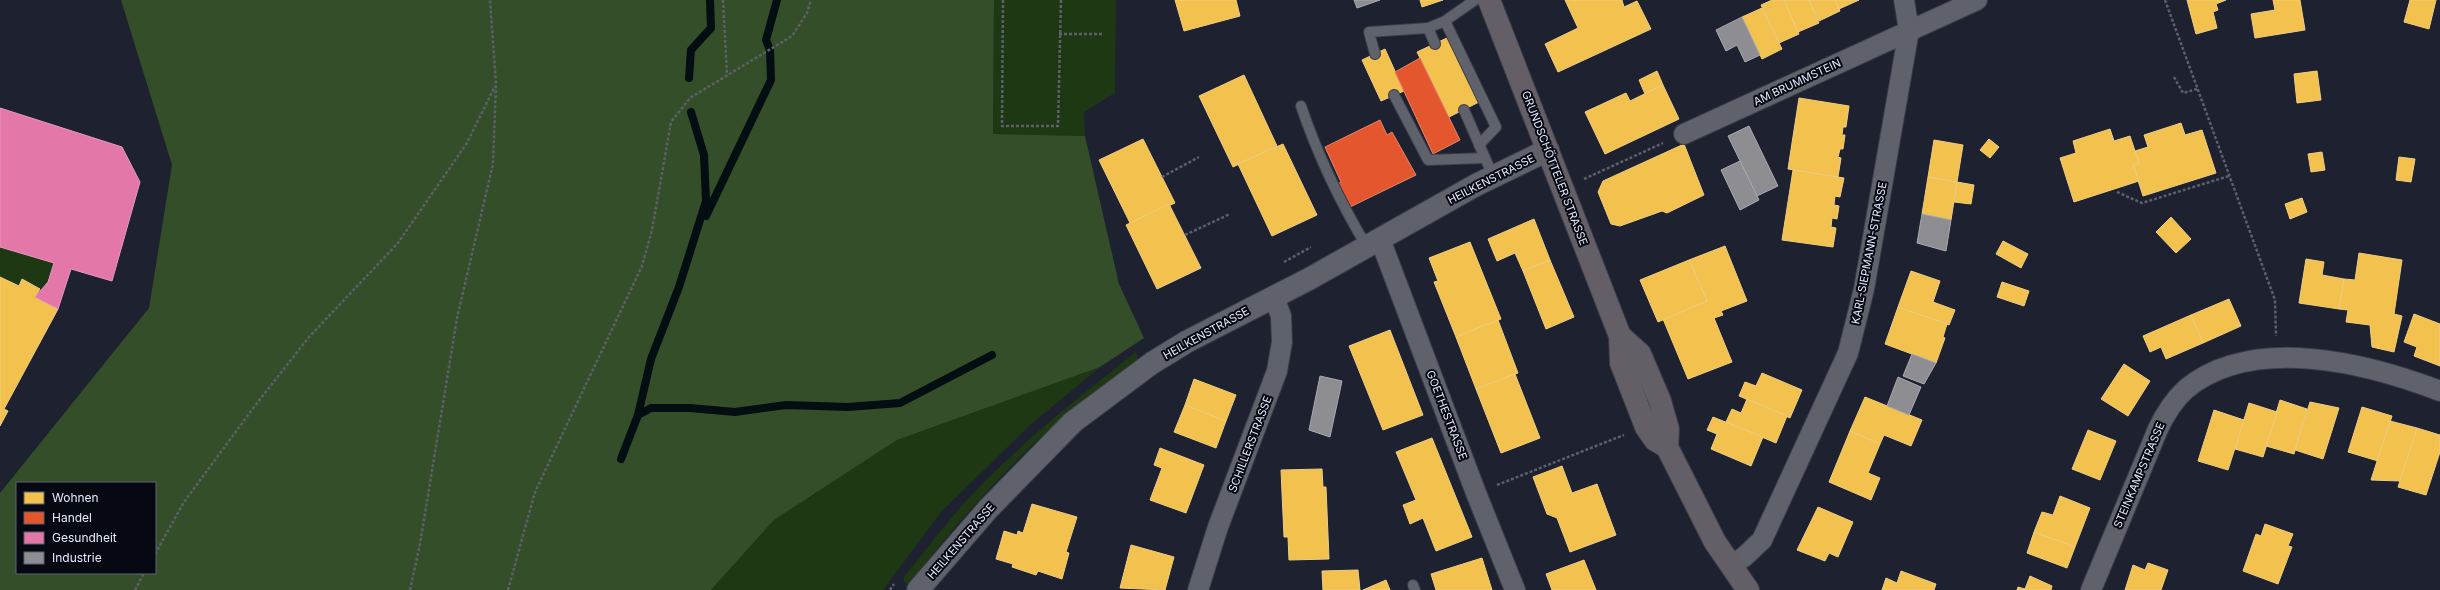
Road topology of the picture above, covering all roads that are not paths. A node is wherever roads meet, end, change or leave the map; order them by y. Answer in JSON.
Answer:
{"nodes":[{"id":1,"x":1475,"y":0,"type":"edge"},
{"id":2,"x":1489,"y":0,"type":"edge"},
{"id":3,"x":1904,"y":0,"type":"edge"},
{"id":4,"x":1977,"y":0,"type":"edge"},
{"id":5,"x":1445,"y":21,"type":"junction"},
{"id":6,"x":1428,"y":28,"type":"junction"},
{"id":7,"x":1909,"y":30,"type":"junction"},
{"id":8,"x":1435,"y":44,"type":"dead end"},
{"id":9,"x":1375,"y":54,"type":"dead end"},
{"id":10,"x":1394,"y":95,"type":"dead end"},
{"id":11,"x":1301,"y":106,"type":"dead end"},
{"id":12,"x":1464,"y":110,"type":"dead end"},
{"id":13,"x":1684,"y":134,"type":"road end"},
{"id":14,"x":1479,"y":145,"type":"junction"},
{"id":15,"x":1548,"y":150,"type":"junction"},
{"id":16,"x":1489,"y":167,"type":"junction"},
{"id":17,"x":1374,"y":243,"type":"junction"},
{"id":18,"x":1274,"y":297,"type":"junction"},
{"id":19,"x":1620,"y":336,"type":"junction"},
{"id":20,"x":2440,"y":391,"type":"edge"},
{"id":21,"x":1667,"y":447,"type":"junction"},
{"id":22,"x":1731,"y":565,"type":"junction"},
{"id":23,"x":918,"y":590,"type":"edge"},
{"id":24,"x":1198,"y":590,"type":"edge"},
{"id":25,"x":1515,"y":590,"type":"edge"},
{"id":26,"x":1748,"y":590,"type":"edge"},
{"id":27,"x":2091,"y":590,"type":"edge"}],
"edges":[{"from":1,"to":5,"type":"lane"},
{"from":2,"to":15,"type":"main road","name":"GRUNDSCHÖTTELER STRASSE"},
{"from":3,"to":7,"type":"street","name":"KARL-SIEPMANN-STRASSE"},
{"from":4,"to":7,"type":"street"},
{"from":5,"to":6,"type":"lane"},
{"from":5,"to":14,"type":"lane"},
{"from":6,"to":8,"type":"lane"},
{"from":6,"to":9,"type":"lane"},
{"from":7,"to":13,"type":"street","name":"AM BRUMMSTEIN"},
{"from":7,"to":22,"type":"street","name":"KARL-SIEPMANN-STRASSE"},
{"from":10,"to":16,"type":"lane"},
{"from":11,"to":17,"type":"lane"},
{"from":12,"to":14,"type":"lane"},
{"from":14,"to":16,"type":"lane"},
{"from":15,"to":16,"type":"street","name":"HEILKENSTRASSE"},
{"from":15,"to":19,"type":"main road","name":"GRUNDSCHÖTTELER STRASSE"},
{"from":16,"to":17,"type":"street","name":"HEILKENSTRASSE"},
{"from":17,"to":18,"type":"street","name":"HEILKENSTRASSE"},
{"from":17,"to":25,"type":"street","name":"GOETHESTRASSE"},
{"from":18,"to":23,"type":"street","name":"HEILKENSTRASSE"},
{"from":18,"to":24,"type":"street","name":"SCHILLERSTRASSE"},
{"from":19,"to":21,"type":"main road","name":"GRUNDSCHÖTTELER STRASSE"},
{"from":19,"to":21,"type":"main road","name":"GRUNDSCHÖTTELER STRASSE"},
{"from":20,"to":27,"type":"street","name":"STEINKAMPSTRASSE"},
{"from":21,"to":22,"type":"main road","name":"GRUNDSCHÖTTELER STRASSE"},
{"from":22,"to":26,"type":"main road","name":"GRUNDSCHÖTTELER STRASSE"}]}
